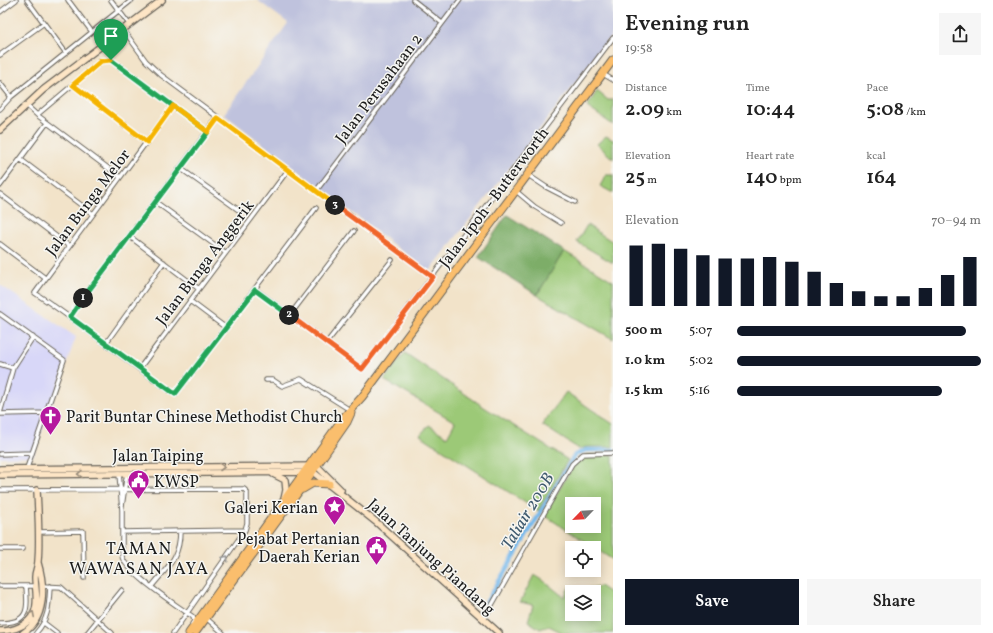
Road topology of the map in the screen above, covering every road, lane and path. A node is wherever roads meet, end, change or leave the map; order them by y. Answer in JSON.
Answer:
{"nodes":[{"id":1,"x":16,"y":0,"type":"edge"},
{"id":2,"x":27,"y":0,"type":"edge"},
{"id":3,"x":68,"y":0,"type":"edge"},
{"id":4,"x":111,"y":0,"type":"edge"},
{"id":5,"x":132,"y":0,"type":"edge"},
{"id":6,"x":162,"y":0,"type":"edge"},
{"id":7,"x":413,"y":0,"type":"edge"},
{"id":8,"x":460,"y":0,"type":"edge"},
{"id":9,"x":119,"y":11,"type":"junction"},
{"id":10,"x":0,"y":12,"type":"edge"},
{"id":11,"x":44,"y":23,"type":"junction"},
{"id":12,"x":442,"y":23,"type":"junction"},
{"id":13,"x":129,"y":24,"type":"junction"},
{"id":14,"x":123,"y":29,"type":"junction"},
{"id":15,"x":92,"y":32,"type":"junction"},
{"id":16,"x":613,"y":38,"type":"edge"},
{"id":17,"x":66,"y":53,"type":"junction"},
{"id":18,"x":0,"y":54,"type":"edge"},
{"id":19,"x":613,"y":60,"type":"edge"},
{"id":20,"x":603,"y":74,"type":"junction"},
{"id":21,"x":613,"y":80,"type":"edge"},
{"id":22,"x":0,"y":83,"type":"edge"},
{"id":23,"x":73,"y":85,"type":"junction"},
{"id":24,"x":11,"y":97,"type":"junction"},
{"id":25,"x":26,"y":104,"type":"junction"},
{"id":26,"x":173,"y":106,"type":"junction"},
{"id":27,"x":0,"y":109,"type":"edge"},
{"id":28,"x":37,"y":115,"type":"junction"},
{"id":29,"x":218,"y":118,"type":"junction"},
{"id":30,"x":47,"y":123,"type":"junction"},
{"id":31,"x":0,"y":130,"type":"edge"},
{"id":32,"x":208,"y":132,"type":"junction"},
{"id":33,"x":147,"y":142,"type":"junction"},
{"id":34,"x":20,"y":159,"type":"junction"},
{"id":35,"x":180,"y":168,"type":"junction"},
{"id":36,"x":288,"y":170,"type":"junction"},
{"id":37,"x":528,"y":175,"type":"junction"},
{"id":38,"x":120,"y":177,"type":"junction"},
{"id":39,"x":0,"y":186,"type":"edge"},
{"id":40,"x":316,"y":191,"type":"junction"},
{"id":41,"x":516,"y":191,"type":"junction"},
{"id":42,"x":0,"y":194,"type":"edge"},
{"id":43,"x":575,"y":202,"type":"dead end"},
{"id":44,"x":157,"y":203,"type":"dead end"},
{"id":45,"x":316,"y":208,"type":"dead end"},
{"id":46,"x":240,"y":211,"type":"dead end"},
{"id":47,"x":93,"y":214,"type":"junction"},
{"id":48,"x":561,"y":223,"type":"dead end"},
{"id":49,"x":354,"y":231,"type":"dead end"},
{"id":50,"x":129,"y":236,"type":"junction"},
{"id":51,"x":0,"y":244,"type":"edge"},
{"id":52,"x":69,"y":246,"type":"junction"},
{"id":53,"x":226,"y":253,"type":"junction"},
{"id":54,"x":392,"y":260,"type":"dead end"},
{"id":55,"x":164,"y":262,"type":"junction"},
{"id":56,"x":433,"y":277,"type":"junction"},
{"id":57,"x":45,"y":278,"type":"junction"},
{"id":58,"x":199,"y":289,"type":"junction"},
{"id":59,"x":255,"y":290,"type":"junction"},
{"id":60,"x":190,"y":301,"type":"junction"},
{"id":61,"x":0,"y":314,"type":"edge"},
{"id":62,"x":290,"y":315,"type":"junction"},
{"id":63,"x":70,"y":317,"type":"junction"},
{"id":64,"x":226,"y":328,"type":"junction"},
{"id":65,"x":33,"y":337,"type":"junction"},
{"id":66,"x":327,"y":342,"type":"junction"},
{"id":67,"x":106,"y":343,"type":"junction"},
{"id":68,"x":0,"y":364,"type":"edge"},
{"id":69,"x":13,"y":368,"type":"junction"},
{"id":70,"x":139,"y":369,"type":"junction"},
{"id":71,"x":266,"y":380,"type":"dead end"},
{"id":72,"x":352,"y":410,"type":"junction"},
{"id":73,"x":46,"y":413,"type":"junction"},
{"id":74,"x":0,"y":414,"type":"edge"},
{"id":75,"x":32,"y":453,"type":"junction"},
{"id":76,"x":613,"y":453,"type":"edge"},
{"id":77,"x":0,"y":454,"type":"edge"},
{"id":78,"x":27,"y":468,"type":"junction"},
{"id":79,"x":0,"y":469,"type":"edge"},
{"id":80,"x":311,"y":469,"type":"junction"},
{"id":81,"x":119,"y":471,"type":"junction"},
{"id":82,"x":127,"y":471,"type":"junction"},
{"id":83,"x":268,"y":473,"type":"junction"},
{"id":84,"x":0,"y":475,"type":"edge"},
{"id":85,"x":329,"y":484,"type":"junction"},
{"id":86,"x":119,"y":489,"type":"junction"},
{"id":87,"x":125,"y":489,"type":"junction"},
{"id":88,"x":0,"y":490,"type":"edge"},
{"id":89,"x":38,"y":490,"type":"junction"},
{"id":90,"x":299,"y":491,"type":"junction"},
{"id":91,"x":348,"y":498,"type":"junction"},
{"id":92,"x":284,"y":500,"type":"junction"},
{"id":93,"x":122,"y":510,"type":"junction"},
{"id":94,"x":245,"y":530,"type":"junction"},
{"id":95,"x":180,"y":531,"type":"junction"},
{"id":96,"x":39,"y":532,"type":"junction"},
{"id":97,"x":122,"y":532,"type":"junction"},
{"id":98,"x":0,"y":549,"type":"edge"},
{"id":99,"x":23,"y":549,"type":"dead end"},
{"id":100,"x":84,"y":578,"type":"dead end"},
{"id":101,"x":0,"y":586,"type":"edge"},
{"id":102,"x":26,"y":586,"type":"junction"},
{"id":103,"x":39,"y":586,"type":"junction"},
{"id":104,"x":50,"y":586,"type":"junction"},
{"id":105,"x":152,"y":586,"type":"junction"},
{"id":106,"x":122,"y":590,"type":"dead end"},
{"id":107,"x":207,"y":608,"type":"junction"},
{"id":108,"x":188,"y":613,"type":"junction"},
{"id":109,"x":193,"y":617,"type":"junction"},
{"id":110,"x":206,"y":618,"type":"junction"},
{"id":111,"x":484,"y":619,"type":"junction"},
{"id":112,"x":97,"y":620,"type":"junction"},
{"id":113,"x":0,"y":623,"type":"edge"},
{"id":114,"x":44,"y":623,"type":"junction"},
{"id":115,"x":0,"y":631,"type":"edge"},
{"id":116,"x":192,"y":632,"type":"edge"},
{"id":117,"x":23,"y":633,"type":"edge"},
{"id":118,"x":36,"y":633,"type":"edge"},
{"id":119,"x":57,"y":633,"type":"edge"},
{"id":120,"x":87,"y":633,"type":"edge"},
{"id":121,"x":112,"y":633,"type":"edge"},
{"id":122,"x":173,"y":633,"type":"edge"},
{"id":123,"x":223,"y":633,"type":"edge"},
{"id":124,"x":499,"y":633,"type":"edge"}],
"edges":[{"from":1,"to":10,"type":"street"},
{"from":2,"to":11,"type":"street"},
{"from":3,"to":15,"type":"street"},
{"from":4,"to":9,"type":"street"},
{"from":5,"to":9,"type":"street"},
{"from":6,"to":13,"type":"main road"},
{"from":7,"to":12,"type":"street"},
{"from":8,"to":12,"type":"street","name":"Jalan Perusahaan 2"},
{"from":9,"to":13,"type":"street"},
{"from":9,"to":15,"type":"street"},
{"from":11,"to":17,"type":"street"},
{"from":11,"to":18,"type":"street"},
{"from":12,"to":40,"type":"street","name":"Jalan Perusahaan 2"},
{"from":13,"to":14,"type":"main road"},
{"from":14,"to":25,"type":"main road"},
{"from":14,"to":29,"type":"street"},
{"from":15,"to":17,"type":"street"},
{"from":16,"to":56,"type":"street"},
{"from":17,"to":24,"type":"street"},
{"from":19,"to":20,"type":"highway","name":"Jalan Ipoh - Butterworth"},
{"from":20,"to":21,"type":"street"},
{"from":20,"to":37,"type":"highway","name":"Jalan Ipoh - Butterworth"},
{"from":22,"to":24,"type":"street"},
{"from":23,"to":26,"type":"street"},
{"from":23,"to":28,"type":"street"},
{"from":23,"to":33,"type":"street"},
{"from":24,"to":27,"type":"street"},
{"from":25,"to":28,"type":"street"},
{"from":25,"to":31,"type":"main road"},
{"from":26,"to":32,"type":"street"},
{"from":26,"to":33,"type":"street","name":"Jalan Bunga Melor"},
{"from":28,"to":30,"type":"street"},
{"from":29,"to":32,"type":"street"},
{"from":29,"to":36,"type":"street"},
{"from":30,"to":34,"type":"street"},
{"from":30,"to":38,"type":"street"},
{"from":32,"to":35,"type":"street"},
{"from":33,"to":38,"type":"street","name":"Jalan Bunga Melor"},
{"from":34,"to":39,"type":"street"},
{"from":34,"to":47,"type":"street"},
{"from":35,"to":46,"type":"street"},
{"from":35,"to":50,"type":"street"},
{"from":36,"to":40,"type":"street"},
{"from":36,"to":53,"type":"street","name":"Jalan Bunga Anggerik"},
{"from":37,"to":41,"type":"highway","name":"Jalan Ipoh - Butterworth"},
{"from":37,"to":43,"type":"street"},
{"from":38,"to":47,"type":"street","name":"Jalan Bunga Melor"},
{"from":40,"to":56,"type":"street"},
{"from":41,"to":48,"type":"street"},
{"from":41,"to":72,"type":"highway","name":"Jalan Ipoh - Butterworth"},
{"from":42,"to":52,"type":"street"},
{"from":44,"to":53,"type":"street"},
{"from":45,"to":59,"type":"street"},
{"from":47,"to":52,"type":"street","name":"Jalan Bunga Melor"},
{"from":49,"to":62,"type":"street"},
{"from":50,"to":55,"type":"street"},
{"from":50,"to":63,"type":"street"},
{"from":51,"to":57,"type":"street"},
{"from":52,"to":57,"type":"street","name":"Jalan Bunga Melor"},
{"from":53,"to":58,"type":"street","name":"Jalan Bunga Anggerik"},
{"from":54,"to":66,"type":"street"},
{"from":55,"to":58,"type":"street"},
{"from":55,"to":67,"type":"street"},
{"from":56,"to":66,"type":"street"},
{"from":57,"to":63,"type":"street","name":"Jalan Bunga Melor"},
{"from":58,"to":60,"type":"street","name":"Jalan Bunga Anggerik"},
{"from":59,"to":62,"type":"street"},
{"from":59,"to":64,"type":"street"},
{"from":60,"to":64,"type":"street"},
{"from":60,"to":70,"type":"street","name":"Jalan Bunga Anggerik"},
{"from":61,"to":65,"type":"street"},
{"from":62,"to":66,"type":"street"},
{"from":63,"to":67,"type":"street"},
{"from":64,"to":70,"type":"street"},
{"from":65,"to":69,"type":"street"},
{"from":65,"to":73,"type":"street"},
{"from":67,"to":70,"type":"street"},
{"from":68,"to":69,"type":"street"},
{"from":69,"to":74,"type":"street"},
{"from":71,"to":72,"type":"street"},
{"from":72,"to":80,"type":"highway","name":"Jalan Ipoh - Butterworth"},
{"from":73,"to":74,"type":"street"},
{"from":73,"to":75,"type":"street"},
{"from":75,"to":77,"type":"street"},
{"from":75,"to":78,"type":"street"},
{"from":76,"to":111,"type":"street"},
{"from":78,"to":79,"type":"main road","name":"Jalan Taiping"},
{"from":78,"to":81,"type":"main road","name":"Jalan Taiping"},
{"from":82,"to":80,"type":"main road","name":"Jalan Taiping","one_way":true},
{"from":80,"to":83,"type":"main road","name":"Jalan Taiping"},
{"from":80,"to":85,"type":"main road","name":"Jalan Tanjung Piandang"},
{"from":80,"to":90,"type":"highway","name":"Jalan Ipoh - Butterworth"},
{"from":80,"to":91,"type":"main road","name":"Jalan Tanjung Piandang"},
{"from":80,"to":92,"type":"highway","name":"Jalan Ipoh - Butterworth"},
{"from":81,"to":82,"type":"main road","name":"Jalan Taiping"},
{"from":81,"to":84,"type":"main road","name":"Jalan Taiping","one_way":true},
{"from":81,"to":86,"type":"street"},
{"from":82,"to":83,"type":"main road","name":"Jalan Taiping"},
{"from":82,"to":87,"type":"street"},
{"from":83,"to":92,"type":"main road"},
{"from":85,"to":90,"type":"highway"},
{"from":85,"to":91,"type":"main road","name":"Jalan Tanjung Piandang"},
{"from":86,"to":87,"type":"street"},
{"from":86,"to":89,"type":"street"},
{"from":86,"to":93,"type":"street"},
{"from":87,"to":93,"type":"street"},
{"from":87,"to":94,"type":"street"},
{"from":88,"to":89,"type":"street"},
{"from":89,"to":96,"type":"main road"},
{"from":90,"to":110,"type":"highway","name":"Jalan Ipoh - Butterworth"},
{"from":91,"to":111,"type":"main road","name":"Jalan Tanjung Piandang"},
{"from":92,"to":107,"type":"highway","name":"Jalan Ipoh - Butterworth"},
{"from":93,"to":97,"type":"street"},
{"from":94,"to":95,"type":"street"},
{"from":108,"to":94,"type":"street","one_way":true},
{"from":95,"to":97,"type":"street"},
{"from":95,"to":105,"type":"street"},
{"from":96,"to":100,"type":"street"},
{"from":96,"to":103,"type":"main road"},
{"from":97,"to":105,"type":"street"},
{"from":98,"to":99,"type":"street"},
{"from":101,"to":102,"type":"street"},
{"from":102,"to":103,"type":"street"},
{"from":102,"to":113,"type":"street"},
{"from":103,"to":104,"type":"street"},
{"from":115,"to":103,"type":"main road","one_way":true},
{"from":103,"to":117,"type":"main road"},
{"from":104,"to":112,"type":"street"},
{"from":104,"to":114,"type":"street"},
{"from":105,"to":108,"type":"street"},
{"from":106,"to":112,"type":"street"},
{"from":107,"to":109,"type":"street"},
{"from":107,"to":116,"type":"highway","name":"Jalan Ipoh - Butterworth"},
{"from":108,"to":109,"type":"street"},
{"from":108,"to":122,"type":"street"},
{"from":109,"to":116,"type":"street"},
{"from":110,"to":116,"type":"highway","name":"Jalan Ipoh - Butterworth"},
{"from":110,"to":123,"type":"street"},
{"from":111,"to":124,"type":"main road","name":"Jalan Tanjung Piandang"},
{"from":112,"to":120,"type":"street"},
{"from":112,"to":121,"type":"street"},
{"from":114,"to":118,"type":"street"},
{"from":114,"to":119,"type":"street"}]}
